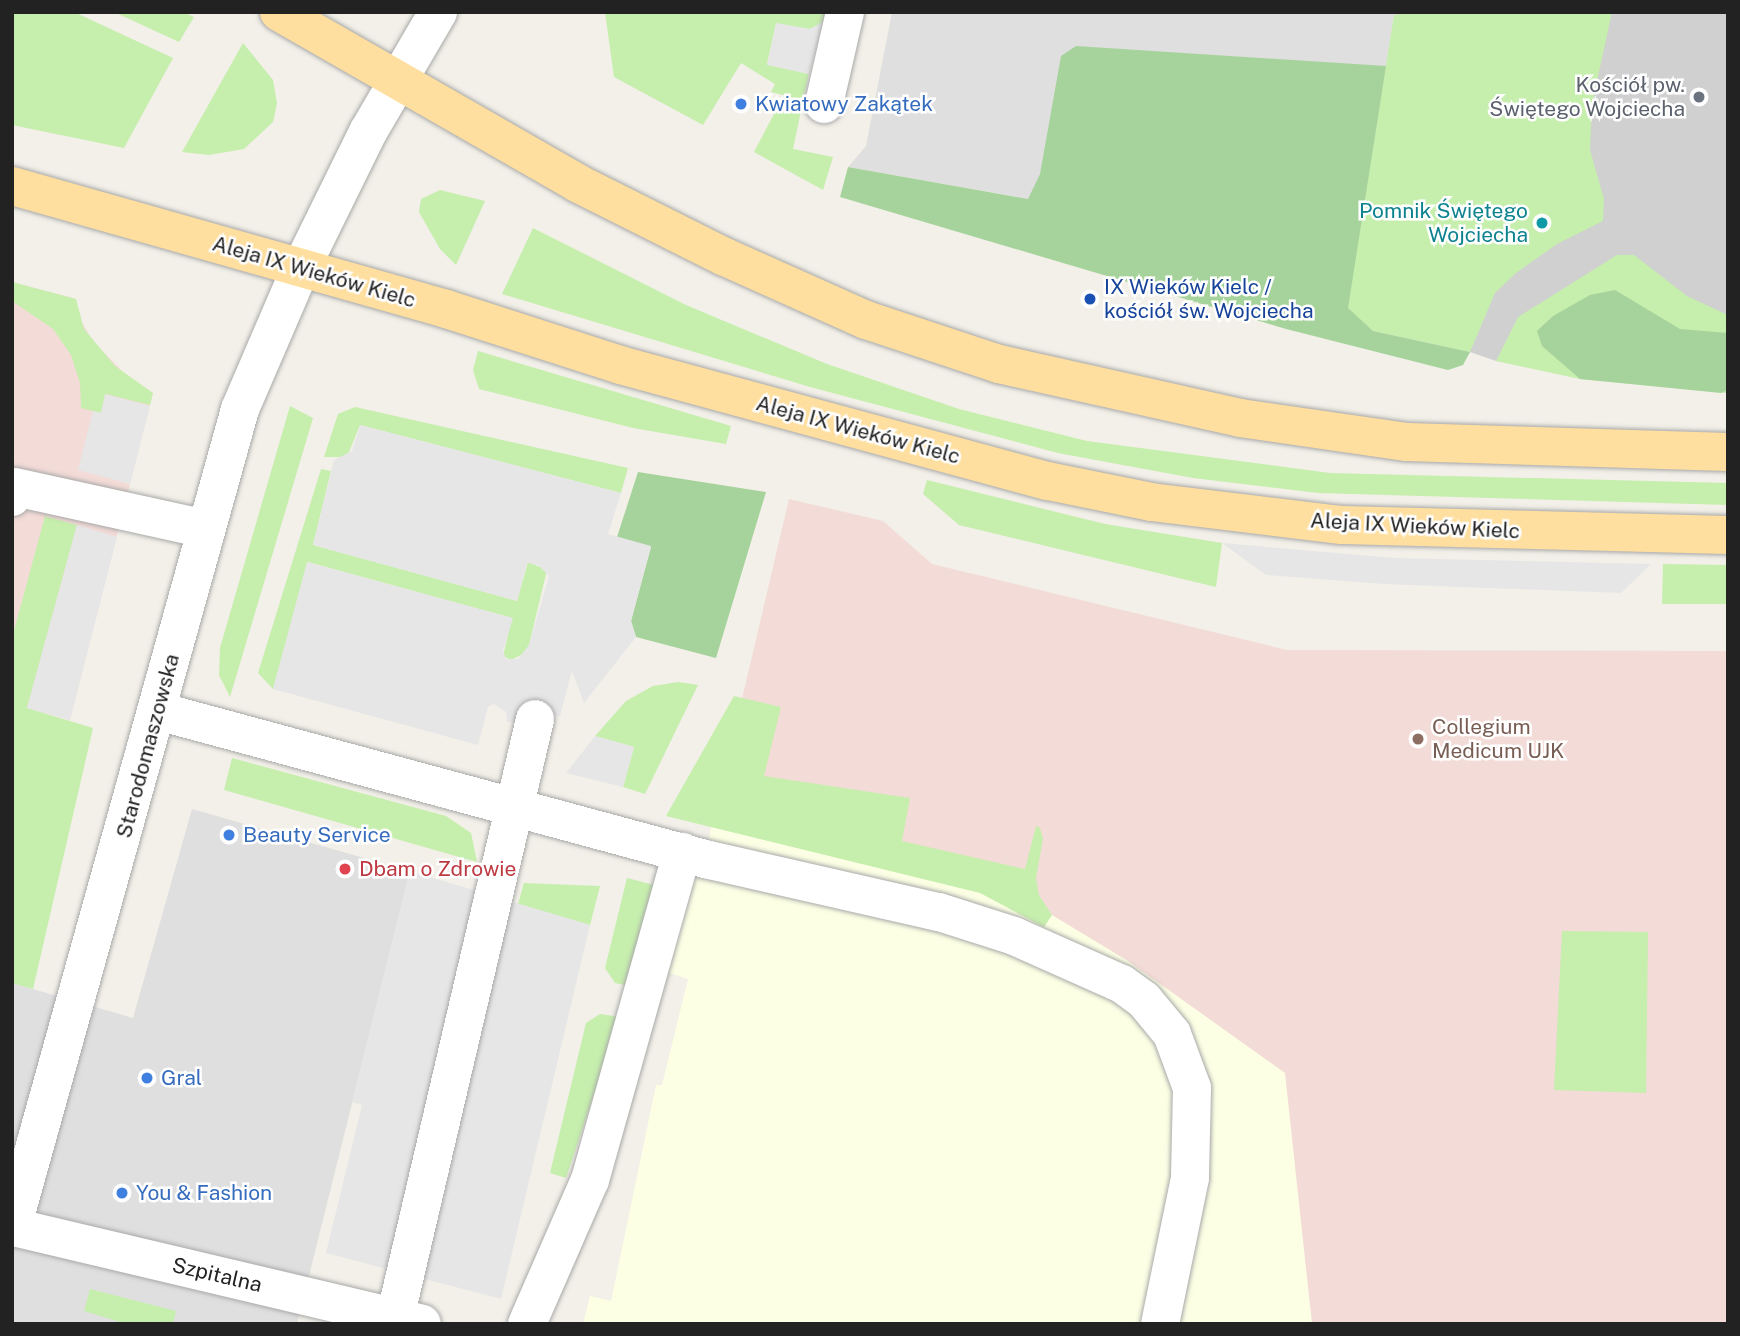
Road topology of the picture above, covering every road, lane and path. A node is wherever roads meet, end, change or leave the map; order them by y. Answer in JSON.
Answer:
{"nodes":[{"id":1,"x":279,"y":12,"type":"edge"},
{"id":2,"x":438,"y":12,"type":"edge"},
{"id":3,"x":845,"y":12,"type":"edge"},
{"id":4,"x":398,"y":78,"type":"junction"},
{"id":5,"x":824,"y":104,"type":"dead end"},
{"id":6,"x":12,"y":186,"type":"edge"},
{"id":7,"x":300,"y":270,"type":"junction"},
{"id":8,"x":1728,"y":452,"type":"edge"},
{"id":9,"x":12,"y":496,"type":"edge"},
{"id":10,"x":206,"y":530,"type":"junction"},
{"id":11,"x":1728,"y":535,"type":"edge"},
{"id":12,"x":159,"y":711,"type":"junction"},
{"id":13,"x":535,"y":719,"type":"dead end"},
{"id":14,"x":516,"y":808,"type":"junction"},
{"id":15,"x":682,"y":852,"type":"junction"},
{"id":16,"x":12,"y":1228,"type":"edge"},
{"id":17,"x":409,"y":1321,"type":"edge"},
{"id":18,"x":527,"y":1324,"type":"edge"},
{"id":19,"x":1160,"y":1324,"type":"edge"}],
"edges":[{"from":1,"to":4,"type":"main road"},
{"from":2,"to":4,"type":"street","name":"Starodomaszowska"},
{"from":3,"to":5,"type":"street"},
{"from":4,"to":7,"type":"street","name":"Starodomaszowska"},
{"from":4,"to":8,"type":"main road"},
{"from":6,"to":7,"type":"main road","name":"Aleja IX Wieków Kielc"},
{"from":7,"to":10,"type":"street","name":"Starodomaszowska"},
{"from":7,"to":11,"type":"main road","name":"Aleja IX Wieków Kielc"},
{"from":9,"to":10,"type":"street"},
{"from":10,"to":12,"type":"street","name":"Starodomaszowska"},
{"from":12,"to":14,"type":"street"},
{"from":12,"to":16,"type":"street","name":"Starodomaszowska"},
{"from":13,"to":14,"type":"street"},
{"from":14,"to":15,"type":"street"},
{"from":14,"to":17,"type":"street"},
{"from":15,"to":18,"type":"street"},
{"from":15,"to":19,"type":"street"},
{"from":16,"to":17,"type":"street","name":"Szpitalna"}]}
